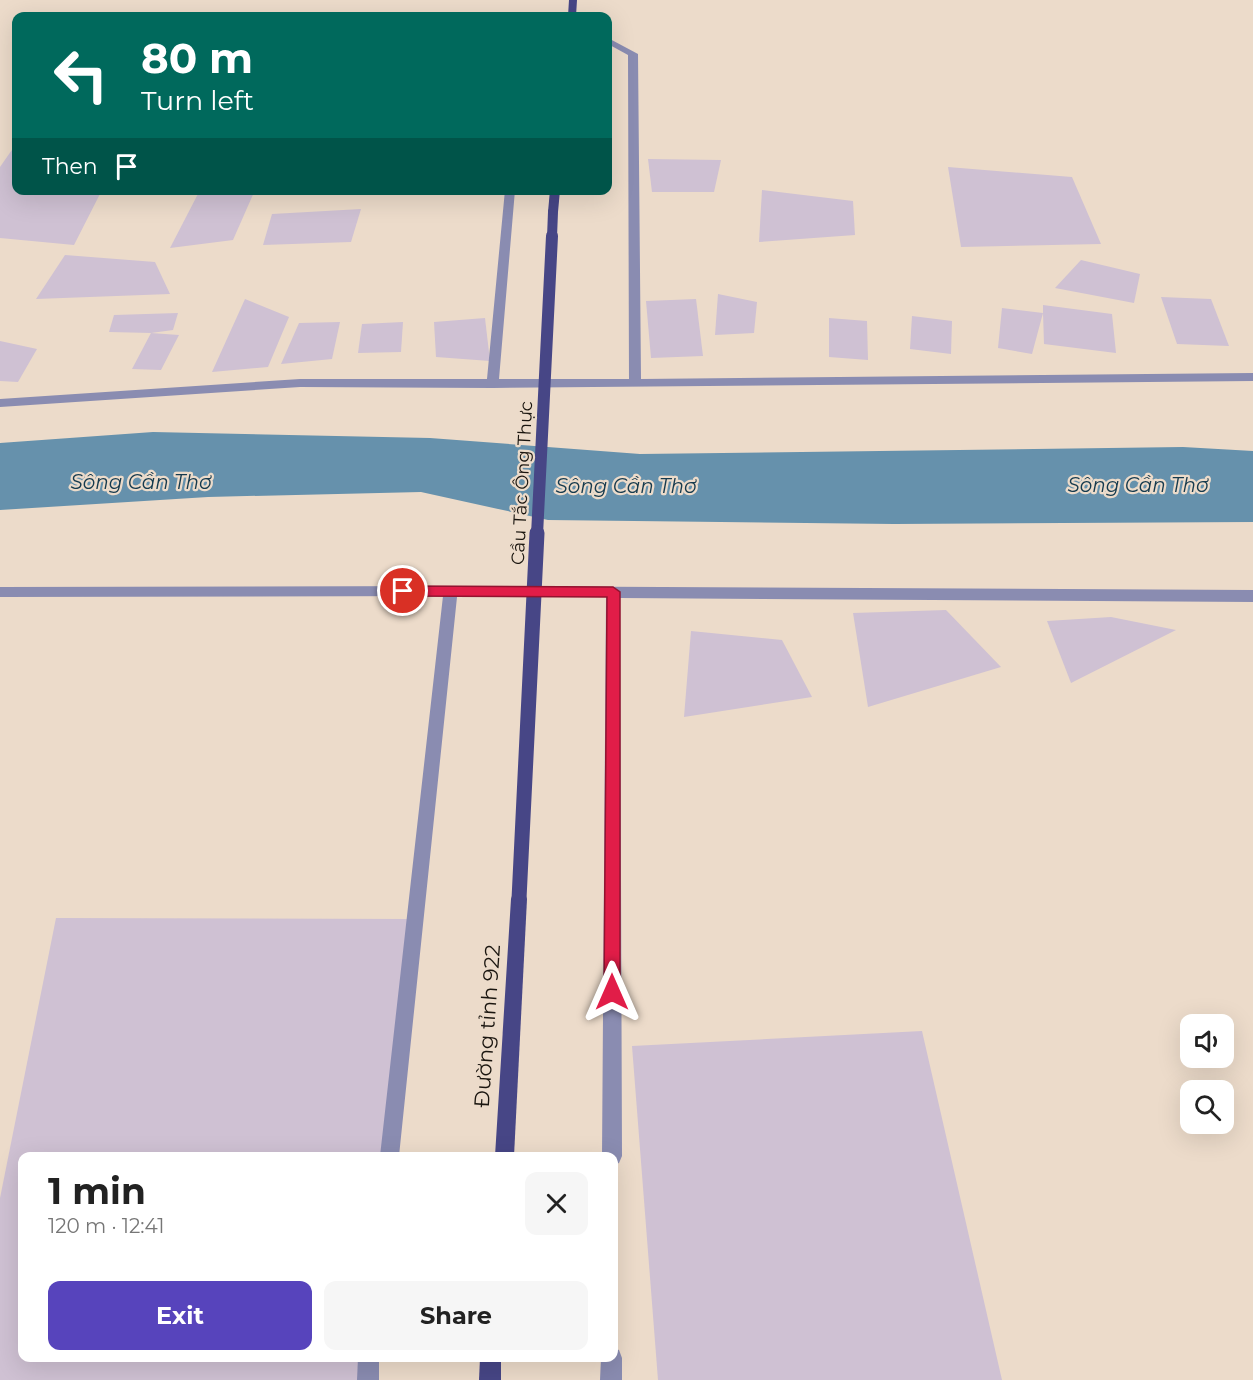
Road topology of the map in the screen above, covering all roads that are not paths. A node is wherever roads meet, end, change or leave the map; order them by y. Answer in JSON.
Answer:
{"nodes":[{"id":1,"x":612,"y":43,"type":"edge"},
{"id":2,"x":510,"y":195,"type":"edge"},
{"id":3,"x":555,"y":195,"type":"edge"},
{"id":4,"x":1253,"y":377,"type":"edge"},
{"id":5,"x":635,"y":383,"type":"junction"},
{"id":6,"x":493,"y":384,"type":"junction"},
{"id":7,"x":0,"y":403,"type":"edge"},
{"id":8,"x":451,"y":591,"type":"junction"},
{"id":9,"x":0,"y":592,"type":"edge"},
{"id":10,"x":613,"y":592,"type":"junction"},
{"id":11,"x":1253,"y":596,"type":"edge"},
{"id":12,"x":519,"y":899,"type":"joint"},
{"id":13,"x":390,"y":1152,"type":"edge"},
{"id":14,"x":504,"y":1152,"type":"edge"},
{"id":15,"x":612,"y":1152,"type":"edge"},
{"id":16,"x":369,"y":1362,"type":"edge"},
{"id":17,"x":491,"y":1362,"type":"edge"},
{"id":18,"x":612,"y":1362,"type":"edge"},
{"id":19,"x":368,"y":1380,"type":"edge"},
{"id":20,"x":490,"y":1380,"type":"edge"},
{"id":21,"x":611,"y":1380,"type":"edge"}],
"edges":[{"from":1,"to":5,"type":"street"},
{"from":2,"to":6,"type":"street"},
{"from":3,"to":12,"type":"main road","name":"Cầu Tắc Ông Thực","bridge":true},
{"from":4,"to":5,"type":"street"},
{"from":5,"to":6,"type":"street"},
{"from":6,"to":7,"type":"street"},
{"from":8,"to":9,"type":"street"},
{"from":8,"to":10,"type":"street"},
{"from":8,"to":13,"type":"street"},
{"from":10,"to":11,"type":"street"},
{"from":10,"to":15,"type":"street"},
{"from":12,"to":14,"type":"main road","name":"Đường tỉnh 922"},
{"from":16,"to":19,"type":"street"},
{"from":17,"to":20,"type":"main road"},
{"from":18,"to":21,"type":"street"}]}
